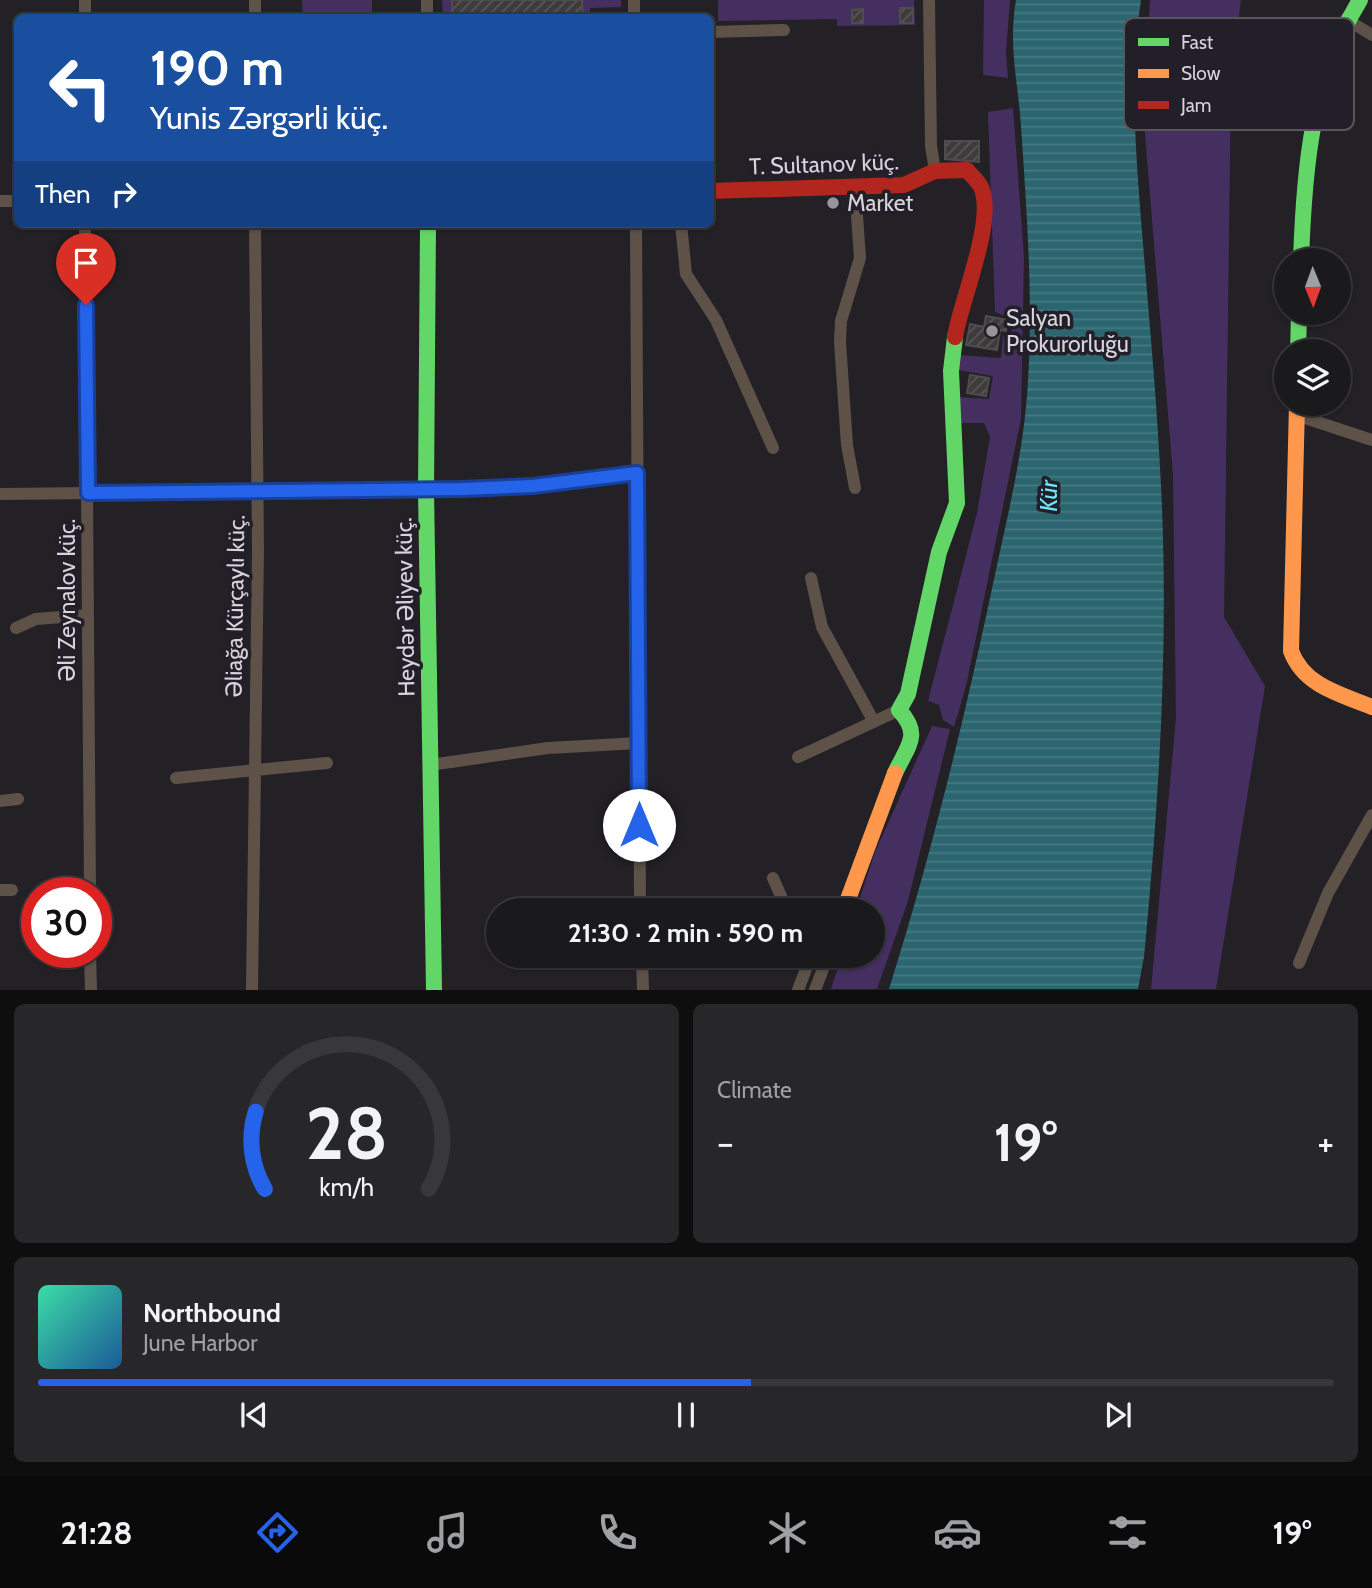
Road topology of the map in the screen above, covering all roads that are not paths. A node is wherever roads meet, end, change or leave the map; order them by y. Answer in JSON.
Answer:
{"nodes":[{"id":1,"x":929,"y":0,"type":"edge"},
{"id":2,"x":1360,"y":0,"type":"edge"},
{"id":3,"x":1347,"y":18,"type":"edge"},
{"id":4,"x":1354,"y":24,"type":"edge"},
{"id":5,"x":784,"y":30,"type":"dead end"},
{"id":6,"x":714,"y":32,"type":"edge"},
{"id":7,"x":1372,"y":34,"type":"edge"},
{"id":8,"x":1312,"y":130,"type":"edge"},
{"id":9,"x":935,"y":171,"type":"junction"},
{"id":10,"x":855,"y":187,"type":"junction"},
{"id":11,"x":714,"y":191,"type":"edge"},
{"id":12,"x":85,"y":228,"type":"edge"},
{"id":13,"x":254,"y":228,"type":"edge"},
{"id":14,"x":428,"y":228,"type":"edge"},
{"id":15,"x":636,"y":228,"type":"edge"},
{"id":16,"x":681,"y":228,"type":"edge"},
{"id":17,"x":1302,"y":248,"type":"edge"},
{"id":18,"x":1297,"y":416,"type":"edge"},
{"id":19,"x":1312,"y":416,"type":"edge"},
{"id":20,"x":1372,"y":440,"type":"edge"},
{"id":21,"x":773,"y":448,"type":"dead end"},
{"id":22,"x":637,"y":473,"type":"junction"},
{"id":23,"x":855,"y":488,"type":"dead end"},
{"id":24,"x":426,"y":490,"type":"junction"},
{"id":25,"x":258,"y":491,"type":"junction"},
{"id":26,"x":88,"y":493,"type":"junction"},
{"id":27,"x":0,"y":494,"type":"edge"},
{"id":28,"x":811,"y":578,"type":"dead end"},
{"id":29,"x":88,"y":615,"type":"junction"},
{"id":30,"x":16,"y":628,"type":"dead end"},
{"id":31,"x":1372,"y":707,"type":"edge"},
{"id":32,"x":899,"y":710,"type":"junction"},
{"id":33,"x":874,"y":722,"type":"junction"},
{"id":34,"x":639,"y":743,"type":"junction"},
{"id":35,"x":798,"y":757,"type":"dead end"},
{"id":36,"x":327,"y":763,"type":"dead end"},
{"id":37,"x":430,"y":765,"type":"junction"},
{"id":38,"x":255,"y":770,"type":"junction"},
{"id":39,"x":176,"y":778,"type":"dead end"},
{"id":40,"x":18,"y":799,"type":"dead end"},
{"id":41,"x":0,"y":801,"type":"edge"},
{"id":42,"x":1372,"y":815,"type":"edge"},
{"id":43,"x":90,"y":877,"type":"edge"},
{"id":44,"x":774,"y":878,"type":"dead end"},
{"id":45,"x":640,"y":898,"type":"edge"},
{"id":46,"x":782,"y":898,"type":"edge"},
{"id":47,"x":848,"y":898,"type":"edge"},
{"id":48,"x":1299,"y":962,"type":"dead end"},
{"id":49,"x":90,"y":968,"type":"edge"},
{"id":50,"x":642,"y":968,"type":"edge"},
{"id":51,"x":806,"y":968,"type":"edge"},
{"id":52,"x":824,"y":968,"type":"edge"},
{"id":53,"x":91,"y":989,"type":"edge"},
{"id":54,"x":252,"y":989,"type":"edge"},
{"id":55,"x":434,"y":989,"type":"edge"},
{"id":56,"x":643,"y":989,"type":"edge"},
{"id":57,"x":798,"y":989,"type":"edge"},
{"id":58,"x":816,"y":989,"type":"edge"}],
"edges":[{"from":1,"to":9,"type":"street"},
{"from":2,"to":3,"type":"street"},
{"from":4,"to":7,"type":"street"},
{"from":5,"to":6,"type":"street"},
{"from":8,"to":17,"type":"street"},
{"from":9,"to":10,"type":"street","name":"T. Sultanov küç."},
{"from":9,"to":32,"type":"street"},
{"from":10,"to":11,"type":"street","name":"T. Sultanov küç."},
{"from":10,"to":23,"type":"street"},
{"from":12,"to":26,"type":"street","name":"Əli Zeynalov küç."},
{"from":13,"to":25,"type":"street","name":"Əliağa Kürçaylı küç."},
{"from":14,"to":24,"type":"street","name":"Heydər Əliyev küç."},
{"from":15,"to":22,"type":"street"},
{"from":16,"to":21,"type":"street"},
{"from":18,"to":31,"type":"street"},
{"from":19,"to":20,"type":"street"},
{"from":22,"to":24,"type":"street"},
{"from":22,"to":34,"type":"street"},
{"from":24,"to":25,"type":"street"},
{"from":24,"to":37,"type":"street","name":"Heydər Əliyev küç."},
{"from":25,"to":26,"type":"street"},
{"from":25,"to":38,"type":"street","name":"Əliağa Kürçaylı küç."},
{"from":26,"to":27,"type":"street"},
{"from":26,"to":29,"type":"street","name":"Əli Zeynalov küç."},
{"from":28,"to":33,"type":"street"},
{"from":29,"to":30,"type":"street"},
{"from":29,"to":43,"type":"street","name":"Əli Zeynalov küç."},
{"from":32,"to":33,"type":"street"},
{"from":32,"to":47,"type":"street"},
{"from":33,"to":35,"type":"street"},
{"from":34,"to":37,"type":"street"},
{"from":34,"to":45,"type":"street"},
{"from":36,"to":38,"type":"street"},
{"from":37,"to":55,"type":"street","name":"Heydər Əliyev küç."},
{"from":38,"to":39,"type":"street"},
{"from":38,"to":54,"type":"street","name":"Əliağa Kürçaylı küç."},
{"from":40,"to":41,"type":"street"},
{"from":42,"to":48,"type":"street"},
{"from":44,"to":46,"type":"street"},
{"from":49,"to":53,"type":"street"},
{"from":50,"to":56,"type":"street"},
{"from":51,"to":57,"type":"street"},
{"from":52,"to":58,"type":"street"}]}
